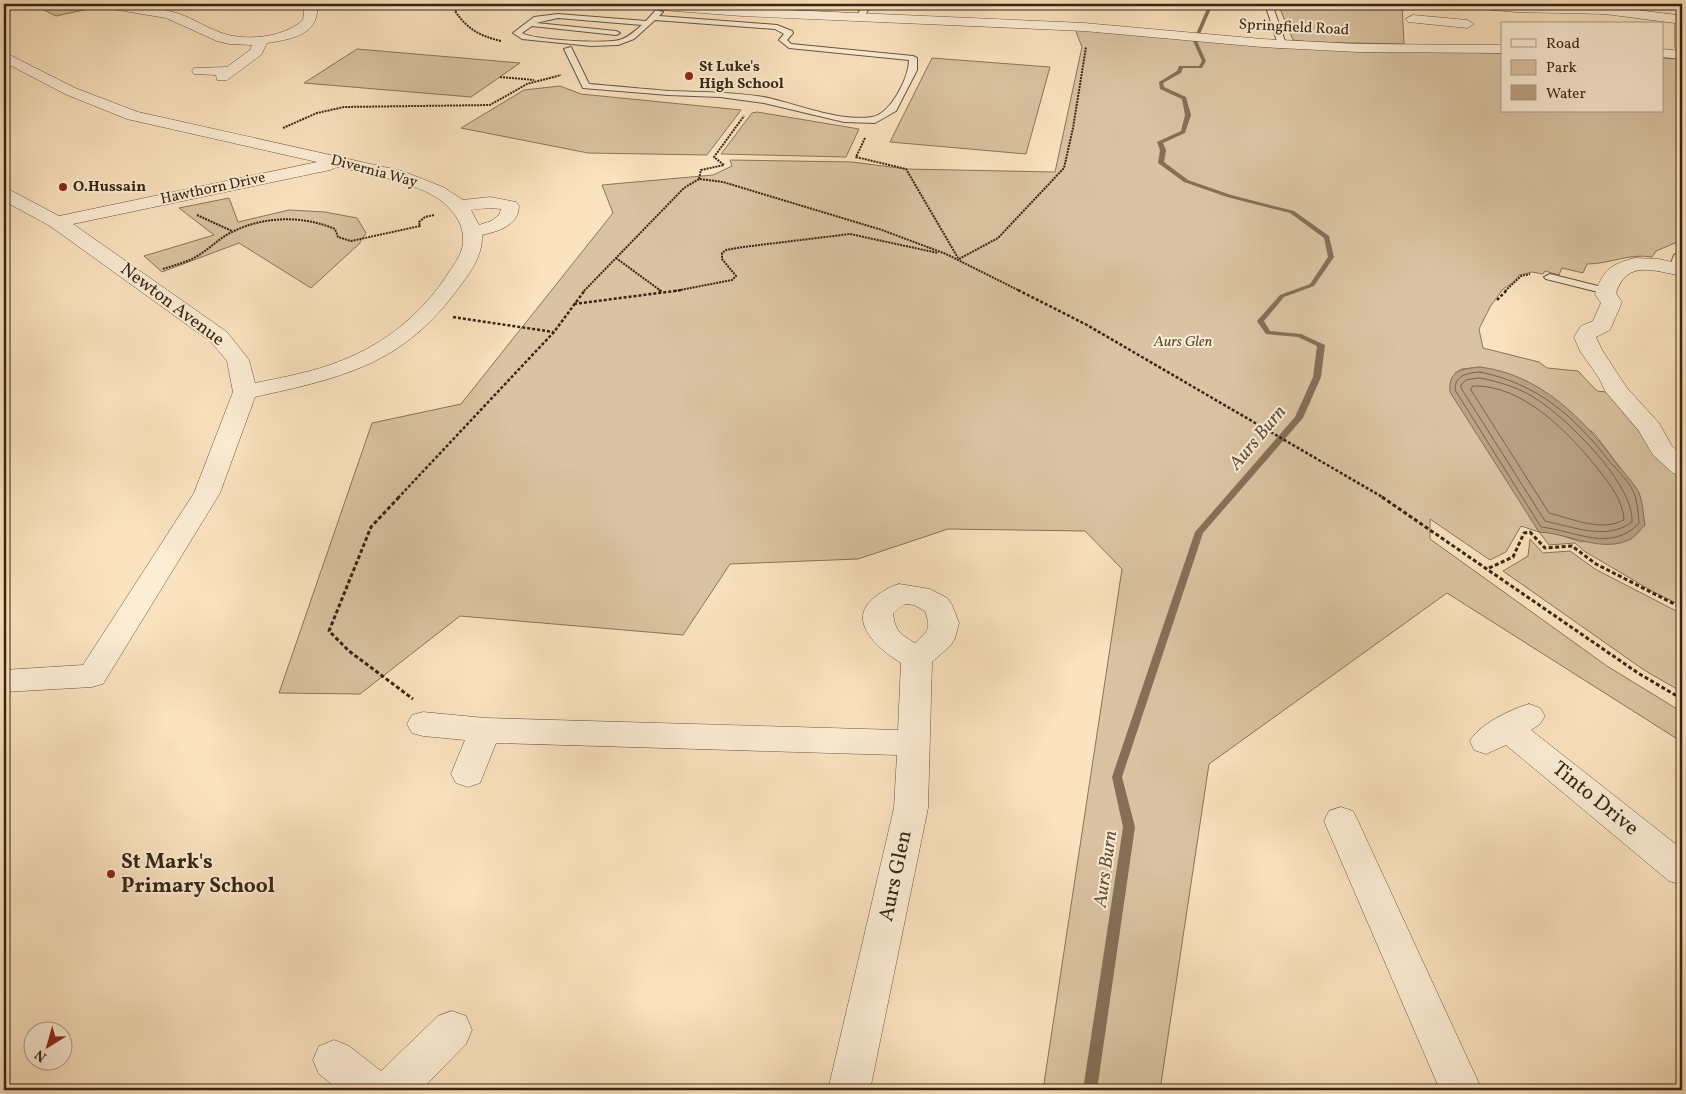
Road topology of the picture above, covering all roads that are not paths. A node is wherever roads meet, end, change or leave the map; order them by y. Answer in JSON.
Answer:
{"nodes":[{"id":1,"x":106,"y":4,"type":"edge"},
{"id":2,"x":311,"y":4,"type":"edge"},
{"id":3,"x":634,"y":4,"type":"edge"},
{"id":4,"x":868,"y":4,"type":"edge"},
{"id":5,"x":1268,"y":4,"type":"edge"},
{"id":6,"x":1470,"y":4,"type":"edge"},
{"id":7,"x":666,"y":5,"type":"edge"},
{"id":8,"x":860,"y":16,"type":"junction"},
{"id":9,"x":1413,"y":19,"type":"dead end"},
{"id":10,"x":1682,"y":19,"type":"edge"},
{"id":11,"x":650,"y":20,"type":"junction"},
{"id":12,"x":1466,"y":24,"type":"junction"},
{"id":13,"x":531,"y":25,"type":"junction"},
{"id":14,"x":638,"y":30,"type":"junction"},
{"id":15,"x":616,"y":33,"type":"junction"},
{"id":16,"x":1469,"y":39,"type":"dead end"},
{"id":17,"x":260,"y":40,"type":"junction"},
{"id":18,"x":592,"y":43,"type":"junction"},
{"id":19,"x":1282,"y":44,"type":"junction"},
{"id":20,"x":1682,"y":47,"type":"edge"},
{"id":21,"x":568,"y":49,"type":"dead end"},
{"id":22,"x":1501,"y":49,"type":"edge"},
{"id":23,"x":1664,"y":54,"type":"edge"},
{"id":24,"x":1682,"y":55,"type":"edge"},
{"id":25,"x":4,"y":56,"type":"edge"},
{"id":26,"x":199,"y":71,"type":"dead end"},
{"id":27,"x":340,"y":162,"type":"junction"},
{"id":28,"x":4,"y":194,"type":"edge"},
{"id":29,"x":458,"y":208,"type":"junction"},
{"id":30,"x":57,"y":222,"type":"junction"},
{"id":31,"x":472,"y":232,"type":"junction"},
{"id":32,"x":1680,"y":264,"type":"edge"},
{"id":33,"x":1550,"y":277,"type":"road end"},
{"id":34,"x":1606,"y":291,"type":"junction"},
{"id":35,"x":245,"y":392,"type":"junction"},
{"id":36,"x":1682,"y":468,"type":"edge"},
{"id":37,"x":917,"y":658,"type":"dead end"},
{"id":38,"x":4,"y":682,"type":"edge"},
{"id":39,"x":423,"y":724,"type":"road end"},
{"id":40,"x":1508,"y":729,"type":"dead end"},
{"id":41,"x":485,"y":730,"type":"junction"},
{"id":42,"x":914,"y":743,"type":"junction"},
{"id":43,"x":468,"y":774,"type":"dead end"},
{"id":44,"x":1341,"y":821,"type":"dead end"},
{"id":45,"x":1682,"y":870,"type":"edge"},
{"id":46,"x":452,"y":1030,"type":"dead end"},
{"id":47,"x":334,"y":1060,"type":"dead end"},
{"id":48,"x":372,"y":1090,"type":"edge"},
{"id":49,"x":392,"y":1090,"type":"edge"},
{"id":50,"x":849,"y":1090,"type":"edge"},
{"id":51,"x":1460,"y":1090,"type":"edge"}],
"edges":[{"from":1,"to":17,"type":"street"},
{"from":2,"to":17,"type":"street"},
{"from":3,"to":7,"type":"street","name":"Springfield Road"},
{"from":4,"to":8,"type":"lane"},
{"from":5,"to":19,"type":"lane"},
{"from":6,"to":10,"type":"street"},
{"from":6,"to":12,"type":"street"},
{"from":7,"to":8,"type":"street","name":"Springfield Road"},
{"from":7,"to":11,"type":"lane"},
{"from":8,"to":19,"type":"street","name":"Springfield Road"},
{"from":9,"to":12,"type":"street"},
{"from":10,"to":20,"type":"street"},
{"from":11,"to":13,"type":"lane"},
{"from":11,"to":14,"type":"lane"},
{"from":11,"to":21,"type":"lane"},
{"from":12,"to":16,"type":"street"},
{"from":13,"to":15,"type":"lane"},
{"from":13,"to":18,"type":"lane"},
{"from":14,"to":15,"type":"lane"},
{"from":14,"to":18,"type":"lane"},
{"from":15,"to":18,"type":"lane"},
{"from":17,"to":26,"type":"street"},
{"from":19,"to":22,"type":"street","name":"Springfield Road"},
{"from":23,"to":24,"type":"street"},
{"from":25,"to":27,"type":"street","name":"Divernia Way"},
{"from":27,"to":29,"type":"street","name":"Divernia Way"},
{"from":27,"to":30,"type":"street","name":"Hawthorn Drive"},
{"from":28,"to":30,"type":"street","name":"Newton Avenue"},
{"from":29,"to":31,"type":"street","name":"Divernia Way"},
{"from":29,"to":31,"type":"street"},
{"from":30,"to":35,"type":"street","name":"Newton Avenue"},
{"from":31,"to":35,"type":"street"},
{"from":32,"to":34,"type":"street"},
{"from":33,"to":34,"type":"lane"},
{"from":34,"to":36,"type":"street"},
{"from":35,"to":38,"type":"street"},
{"from":37,"to":42,"type":"street","name":"Aurs Glen"},
{"from":39,"to":41,"type":"street"},
{"from":40,"to":45,"type":"street","name":"Tinto Drive"},
{"from":41,"to":42,"type":"street"},
{"from":41,"to":43,"type":"street"},
{"from":42,"to":50,"type":"street","name":"Aurs Glen"},
{"from":44,"to":51,"type":"street"},
{"from":46,"to":49,"type":"street"},
{"from":47,"to":48,"type":"street"}]}
